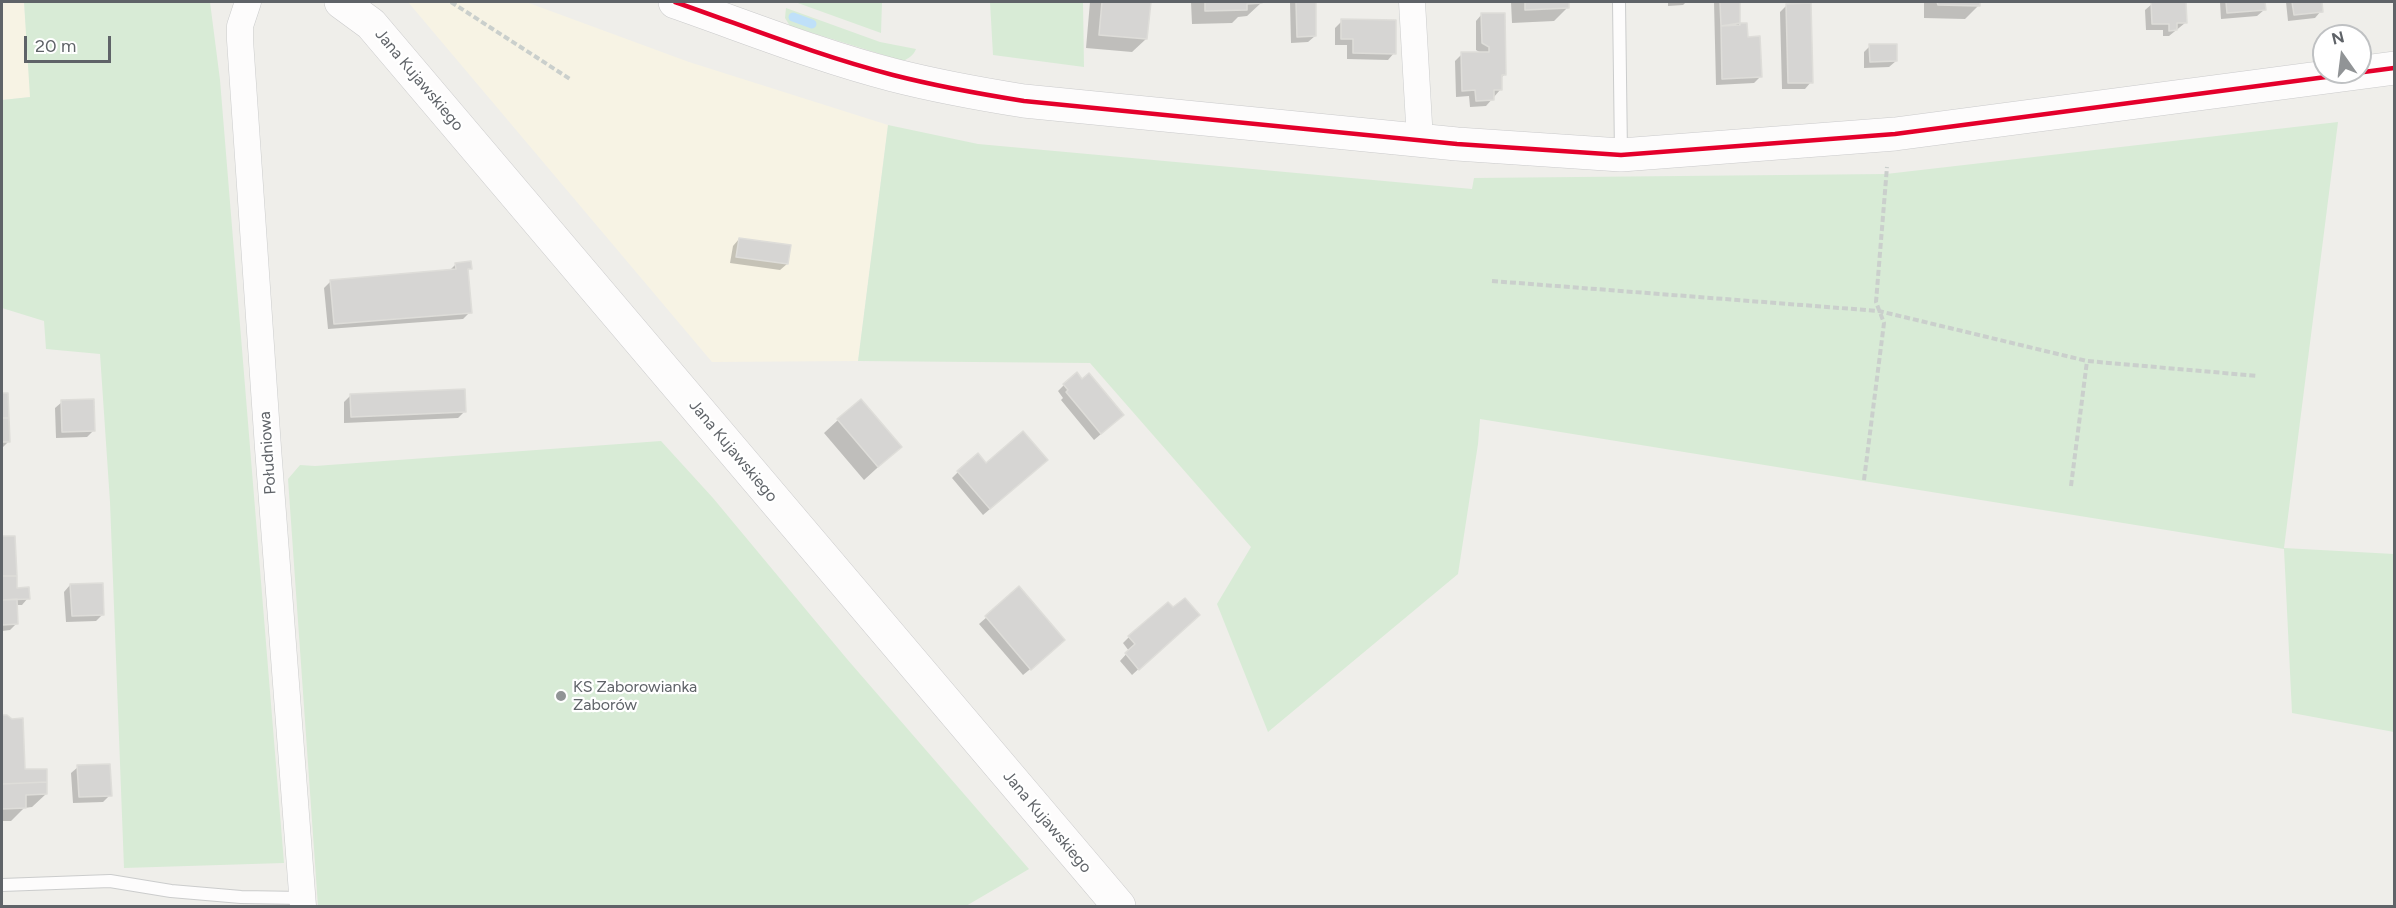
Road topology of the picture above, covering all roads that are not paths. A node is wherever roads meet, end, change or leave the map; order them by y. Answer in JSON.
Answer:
{"nodes":[{"id":1,"x":248,"y":2,"type":"edge"},
{"id":2,"x":341,"y":2,"type":"edge"},
{"id":3,"x":675,"y":2,"type":"edge"},
{"id":4,"x":1412,"y":2,"type":"edge"},
{"id":5,"x":1619,"y":2,"type":"edge"},
{"id":6,"x":2394,"y":68,"type":"edge"},
{"id":7,"x":1420,"y":141,"type":"junction"},
{"id":8,"x":1622,"y":155,"type":"junction"},
{"id":9,"x":2,"y":885,"type":"edge"},
{"id":10,"x":303,"y":902,"type":"edge"},
{"id":11,"x":1119,"y":906,"type":"edge"}],
"edges":[{"from":1,"to":10,"type":"street","name":"Południowa"},
{"from":2,"to":11,"type":"main road","name":"Jana Kujawskiego"},
{"from":3,"to":7,"type":"main road"},
{"from":4,"to":7,"type":"street"},
{"from":5,"to":8,"type":"lane"},
{"from":6,"to":8,"type":"main road"},
{"from":7,"to":8,"type":"main road"},
{"from":9,"to":10,"type":"lane"}]}
